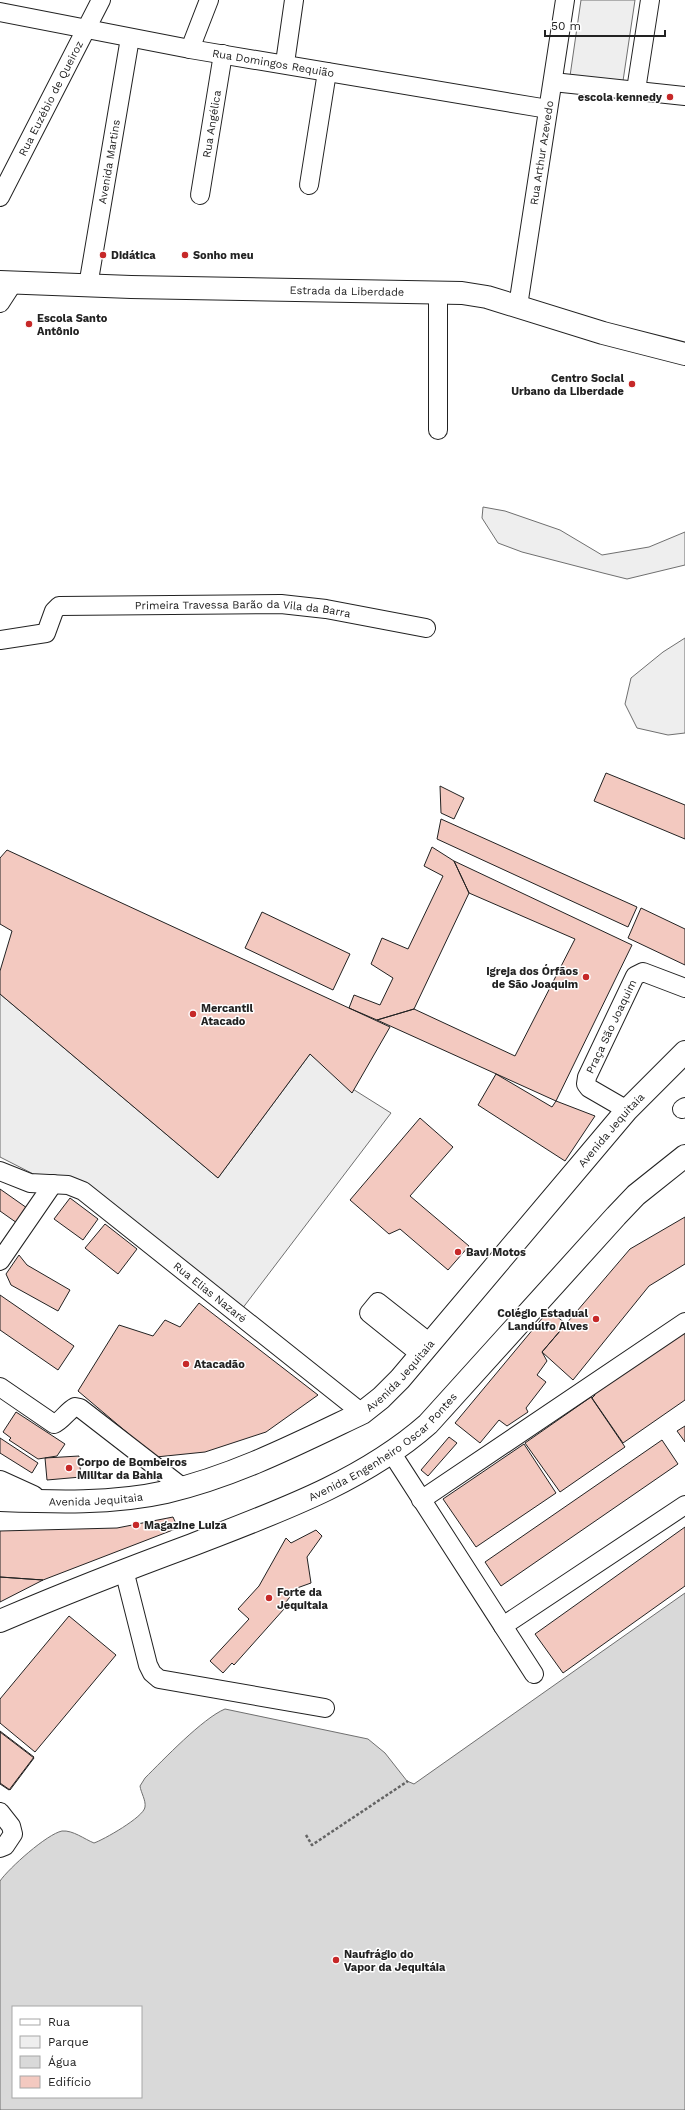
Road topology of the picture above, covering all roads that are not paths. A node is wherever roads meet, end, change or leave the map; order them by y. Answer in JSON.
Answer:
{"nodes":[{"id":1,"x":101,"y":0,"type":"edge"},
{"id":2,"x":209,"y":0,"type":"edge"},
{"id":3,"x":294,"y":0,"type":"edge"},
{"id":4,"x":565,"y":0,"type":"edge"},
{"id":5,"x":650,"y":0,"type":"edge"},
{"id":6,"x":0,"y":12,"type":"edge"},
{"id":7,"x":88,"y":29,"type":"junction"},
{"id":8,"x":130,"y":38,"type":"junction"},
{"id":9,"x":190,"y":49,"type":"junction"},
{"id":10,"x":223,"y":54,"type":"junction"},
{"id":11,"x":285,"y":64,"type":"junction"},
{"id":12,"x":327,"y":72,"type":"junction"},
{"id":13,"x":552,"y":82,"type":"junction"},
{"id":14,"x":636,"y":90,"type":"junction"},
{"id":15,"x":685,"y":96,"type":"edge"},
{"id":16,"x":548,"y":109,"type":"junction"},
{"id":17,"x":308,"y":185,"type":"dead end"},
{"id":18,"x":200,"y":195,"type":"dead end"},
{"id":19,"x":0,"y":197,"type":"edge"},
{"id":20,"x":6,"y":283,"type":"edge"},
{"id":21,"x":88,"y":286,"type":"junction"},
{"id":22,"x":438,"y":292,"type":"junction"},
{"id":23,"x":0,"y":303,"type":"edge"},
{"id":24,"x":518,"y":306,"type":"junction"},
{"id":25,"x":685,"y":354,"type":"edge"},
{"id":26,"x":438,"y":430,"type":"dead end"},
{"id":27,"x":426,"y":628,"type":"dead end"},
{"id":28,"x":0,"y":640,"type":"edge"},
{"id":29,"x":685,"y":988,"type":"edge"},
{"id":30,"x":685,"y":1052,"type":"edge"},
{"id":31,"x":627,"y":1110,"type":"junction"},
{"id":32,"x":685,"y":1156,"type":"edge"},
{"id":33,"x":0,"y":1171,"type":"edge"},
{"id":34,"x":52,"y":1184,"type":"junction"},
{"id":35,"x":0,"y":1261,"type":"edge"},
{"id":36,"x":374,"y":1307,"type":"dead end"},
{"id":37,"x":685,"y":1322,"type":"edge"},
{"id":38,"x":425,"y":1349,"type":"junction"},
{"id":39,"x":0,"y":1387,"type":"edge"},
{"id":40,"x":362,"y":1413,"type":"junction"},
{"id":41,"x":391,"y":1452,"type":"junction"},
{"id":42,"x":0,"y":1482,"type":"edge"},
{"id":43,"x":182,"y":1487,"type":"junction"},
{"id":44,"x":0,"y":1500,"type":"edge"},
{"id":45,"x":421,"y":1500,"type":"junction"},
{"id":46,"x":43,"y":1501,"type":"junction"},
{"id":47,"x":685,"y":1505,"type":"edge"},
{"id":48,"x":124,"y":1570,"type":"junction"},
{"id":49,"x":0,"y":1621,"type":"edge"},
{"id":50,"x":504,"y":1626,"type":"junction"},
{"id":51,"x":534,"y":1674,"type":"dead end"},
{"id":52,"x":325,"y":1708,"type":"dead end"},
{"id":53,"x":0,"y":1812,"type":"edge"},
{"id":54,"x":0,"y":1848,"type":"edge"}],
"edges":[{"from":1,"to":7,"type":"street","name":"Rua Euzébio de Queiroz"},
{"from":2,"to":9,"type":"street"},
{"from":3,"to":11,"type":"street"},
{"from":4,"to":13,"type":"street","name":"Rua Arthur Azevedo"},
{"from":5,"to":14,"type":"street"},
{"from":6,"to":7,"type":"street","name":"Rua Domingos Requião"},
{"from":7,"to":8,"type":"street","name":"Rua Domingos Requião"},
{"from":7,"to":19,"type":"street","name":"Rua Euzébio de Queiroz"},
{"from":8,"to":9,"type":"street","name":"Rua Domingos Requião"},
{"from":8,"to":21,"type":"street","name":"Avenida Martins"},
{"from":9,"to":10,"type":"street","name":"Rua Domingos Requião"},
{"from":10,"to":11,"type":"street","name":"Rua Domingos Requião"},
{"from":10,"to":18,"type":"street","name":"Rua Angélica"},
{"from":11,"to":12,"type":"street","name":"Rua Domingos Requião"},
{"from":12,"to":16,"type":"street","name":"Rua Domingos Requião"},
{"from":12,"to":17,"type":"street"},
{"from":13,"to":14,"type":"street"},
{"from":13,"to":16,"type":"street","name":"Rua Arthur Azevedo"},
{"from":14,"to":15,"type":"street"},
{"from":16,"to":24,"type":"street","name":"Rua Arthur Azevedo"},
{"from":20,"to":21,"type":"main road","name":"Estrada da Liberdade"},
{"from":20,"to":23,"type":"street"},
{"from":21,"to":22,"type":"main road","name":"Estrada da Liberdade"},
{"from":22,"to":24,"type":"main road","name":"Estrada da Liberdade"},
{"from":22,"to":26,"type":"street"},
{"from":24,"to":25,"type":"main road","name":"Estrada da Liberdade"},
{"from":27,"to":28,"type":"street","name":"Primeira Travessa Barão da Vila da Barra"},
{"from":29,"to":31,"type":"street","name":"Praça São Joaquim"},
{"from":30,"to":31,"type":"main road","name":"Avenida Jequitaia"},
{"from":31,"to":38,"type":"main road","name":"Avenida Jequitaia"},
{"from":32,"to":41,"type":"main road","name":"Avenida Engenheiro Oscar Pontes"},
{"from":33,"to":34,"type":"street","name":"Rua Elias Nazaré"},
{"from":34,"to":35,"type":"street"},
{"from":34,"to":40,"type":"street","name":"Rua Elias Nazaré"},
{"from":36,"to":38,"type":"street"},
{"from":37,"to":45,"type":"street"},
{"from":38,"to":40,"type":"main road","name":"Avenida Jequitaia"},
{"from":39,"to":43,"type":"street"},
{"from":40,"to":43,"type":"main road","name":"Avenida Jequitaia"},
{"from":41,"to":45,"type":"street"},
{"from":41,"to":48,"type":"main road","name":"Avenida Engenheiro Oscar Pontes"},
{"from":42,"to":46,"type":"main road"},
{"from":43,"to":46,"type":"main road","name":"Avenida Jequitaia"},
{"from":44,"to":46,"type":"main road","name":"Avenida Jequitaia"},
{"from":45,"to":50,"type":"street"},
{"from":47,"to":50,"type":"street"},
{"from":48,"to":49,"type":"main road","name":"Avenida Engenheiro Oscar Pontes"},
{"from":48,"to":52,"type":"street"},
{"from":50,"to":51,"type":"street"},
{"from":53,"to":54,"type":"street"}]}
